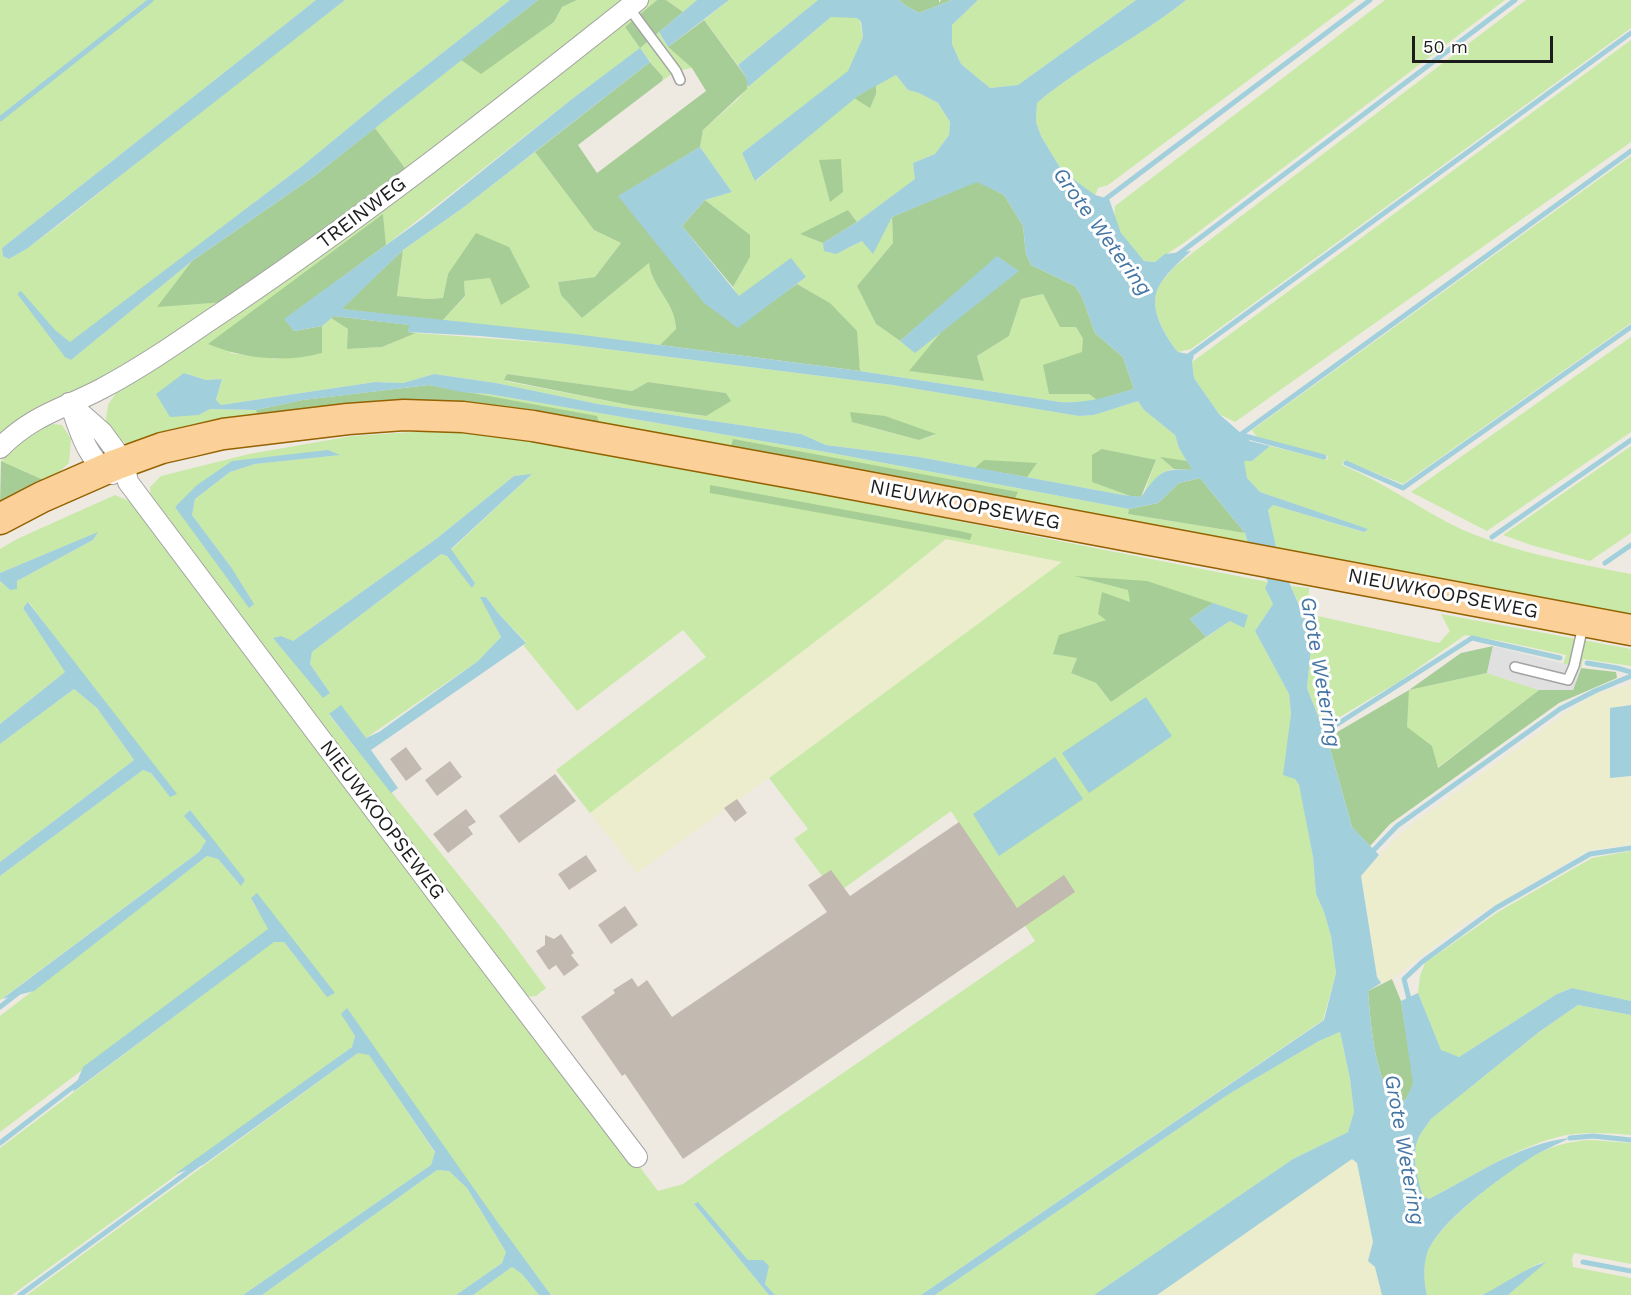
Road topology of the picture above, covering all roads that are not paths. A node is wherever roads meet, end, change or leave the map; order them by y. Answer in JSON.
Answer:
{"nodes":[{"id":1,"x":633,"y":4,"type":"edge"},
{"id":2,"x":680,"y":80,"type":"dead end"},
{"id":3,"x":69,"y":403,"type":"junction"},
{"id":4,"x":0,"y":448,"type":"edge"},
{"id":5,"x":118,"y":471,"type":"junction"},
{"id":6,"x":0,"y":519,"type":"edge"},
{"id":7,"x":0,"y":541,"type":"edge"},
{"id":8,"x":1584,"y":621,"type":"junction"},
{"id":9,"x":1631,"y":630,"type":"edge"},
{"id":10,"x":1515,"y":667,"type":"dead end"},
{"id":11,"x":638,"y":1157,"type":"dead end"}],
"edges":[{"from":1,"to":2,"type":"lane"},
{"from":1,"to":3,"type":"street","name":"TREINWEG"},
{"from":3,"to":4,"type":"street","name":"TREINWEG"},
{"from":3,"to":5,"type":"street"},
{"from":5,"to":6,"type":"main road","name":"NIEUWKOOPSEWEG"},
{"from":5,"to":7,"type":"main road","name":"NIEUWKOOPSEWEG"},
{"from":5,"to":8,"type":"main road","name":"NIEUWKOOPSEWEG"},
{"from":5,"to":11,"type":"street","name":"NIEUWKOOPSEWEG"},
{"from":8,"to":9,"type":"main road","name":"NIEUWKOOPSEWEG"},
{"from":8,"to":10,"type":"lane"}]}
